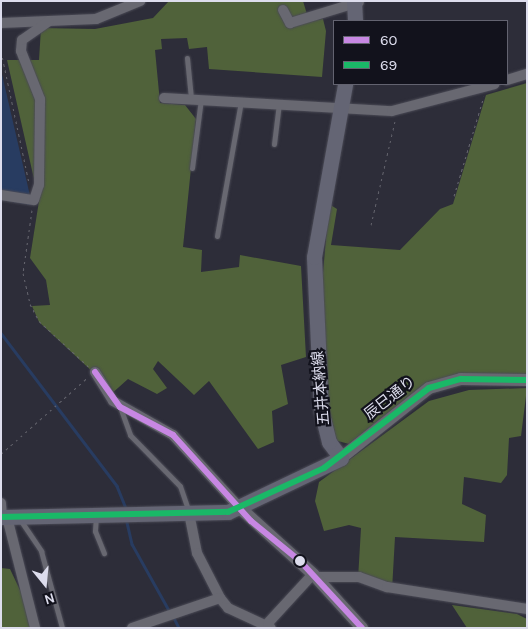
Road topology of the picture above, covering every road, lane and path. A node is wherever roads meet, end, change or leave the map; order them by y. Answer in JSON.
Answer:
{"nodes":[{"id":1,"x":140,"y":1,"type":"edge"},
{"id":2,"x":356,"y":2,"type":"edge"},
{"id":3,"x":283,"y":10,"type":"dead end"},
{"id":4,"x":356,"y":20,"type":"edge"},
{"id":5,"x":49,"y":21,"type":"junction"},
{"id":6,"x":1,"y":23,"type":"edge"},
{"id":7,"x":1,"y":50,"type":"edge"},
{"id":8,"x":187,"y":58,"type":"dead end"},
{"id":9,"x":527,"y":74,"type":"edge"},
{"id":10,"x":508,"y":80,"type":"edge"},
{"id":11,"x":345,"y":85,"type":"edge"},
{"id":12,"x":491,"y":85,"type":"edge"},
{"id":13,"x":164,"y":98,"type":"dead end"},
{"id":14,"x":196,"y":98,"type":"junction"},
{"id":15,"x":241,"y":101,"type":"junction"},
{"id":16,"x":280,"y":102,"type":"junction"},
{"id":17,"x":340,"y":106,"type":"junction"},
{"id":18,"x":392,"y":111,"type":"junction"},
{"id":19,"x":274,"y":144,"type":"dead end"},
{"id":20,"x":192,"y":168,"type":"dead end"},
{"id":21,"x":30,"y":184,"type":"dead end"},
{"id":22,"x":1,"y":195,"type":"edge"},
{"id":23,"x":454,"y":196,"type":"dead end"},
{"id":24,"x":34,"y":200,"type":"junction"},
{"id":25,"x":371,"y":225,"type":"dead end"},
{"id":26,"x":217,"y":236,"type":"dead end"},
{"id":27,"x":95,"y":372,"type":"junction"},
{"id":28,"x":527,"y":380,"type":"edge"},
{"id":29,"x":120,"y":407,"type":"junction"},
{"id":30,"x":1,"y":454,"type":"edge"},
{"id":31,"x":341,"y":458,"type":"junction"},
{"id":32,"x":240,"y":508,"type":"junction"},
{"id":33,"x":189,"y":513,"type":"junction"},
{"id":34,"x":6,"y":514,"type":"edge"},
{"id":35,"x":96,"y":516,"type":"junction"},
{"id":36,"x":104,"y":553,"type":"dead end"},
{"id":37,"x":315,"y":576,"type":"junction"},
{"id":38,"x":220,"y":598,"type":"junction"},
{"id":39,"x":527,"y":609,"type":"edge"},
{"id":40,"x":269,"y":625,"type":"edge"},
{"id":41,"x":35,"y":628,"type":"edge"},
{"id":42,"x":62,"y":628,"type":"edge"},
{"id":43,"x":132,"y":628,"type":"edge"},
{"id":44,"x":362,"y":628,"type":"edge"}],
"edges":[{"from":1,"to":5,"type":"street"},
{"from":2,"to":3,"type":"street"},
{"from":2,"to":4,"type":"main road"},
{"from":5,"to":6,"type":"street"},
{"from":5,"to":24,"type":"street"},
{"from":7,"to":21,"type":"path"},
{"from":8,"to":14,"type":"lane"},
{"from":9,"to":10,"type":"street"},
{"from":11,"to":17,"type":"main road","name":"五井本納線"},
{"from":12,"to":18,"type":"street"},
{"from":12,"to":23,"type":"path"},
{"from":13,"to":14,"type":"street"},
{"from":14,"to":15,"type":"street"},
{"from":14,"to":20,"type":"lane"},
{"from":15,"to":16,"type":"street"},
{"from":15,"to":26,"type":"lane"},
{"from":16,"to":17,"type":"street"},
{"from":16,"to":19,"type":"lane"},
{"from":17,"to":18,"type":"street"},
{"from":17,"to":31,"type":"main road","name":"五井本納線"},
{"from":18,"to":25,"type":"path"},
{"from":22,"to":24,"type":"street"},
{"from":24,"to":27,"type":"path"},
{"from":27,"to":29,"type":"street"},
{"from":27,"to":30,"type":"path"},
{"from":28,"to":31,"type":"street","name":"辰巳通り"},
{"from":29,"to":32,"type":"street"},
{"from":29,"to":33,"type":"lane"},
{"from":31,"to":32,"type":"main road"},
{"from":32,"to":33,"type":"main road"},
{"from":32,"to":37,"type":"street"},
{"from":33,"to":35,"type":"main road"},
{"from":33,"to":38,"type":"street"},
{"from":34,"to":35,"type":"main road"},
{"from":34,"to":41,"type":"street"},
{"from":34,"to":42,"type":"lane"},
{"from":35,"to":36,"type":"lane"},
{"from":37,"to":39,"type":"street"},
{"from":37,"to":40,"type":"street"},
{"from":37,"to":44,"type":"street"},
{"from":38,"to":40,"type":"street"},
{"from":38,"to":43,"type":"street"}]}
